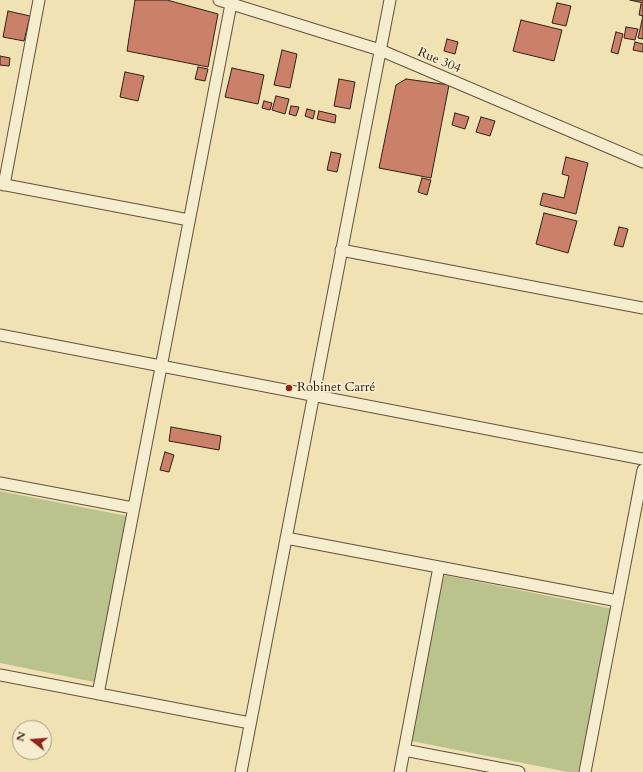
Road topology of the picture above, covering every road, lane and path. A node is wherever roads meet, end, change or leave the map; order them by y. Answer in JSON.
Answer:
{"nodes":[{"id":1,"x":39,"y":0,"type":"edge"},
{"id":2,"x":219,"y":0,"type":"edge"},
{"id":3,"x":390,"y":0,"type":"edge"},
{"id":4,"x":230,"y":4,"type":"junction"},
{"id":5,"x":380,"y":50,"type":"junction"},
{"id":6,"x":643,"y":162,"type":"edge"},
{"id":7,"x":2,"y":185,"type":"edge"},
{"id":8,"x":189,"y":220,"type":"junction"},
{"id":9,"x":341,"y":250,"type":"junction"},
{"id":10,"x":643,"y":308,"type":"edge"},
{"id":11,"x":0,"y":335,"type":"edge"},
{"id":12,"x":161,"y":366,"type":"junction"},
{"id":13,"x":314,"y":395,"type":"junction"},
{"id":14,"x":643,"y":459,"type":"edge"},
{"id":15,"x":643,"y":470,"type":"edge"},
{"id":16,"x":0,"y":483,"type":"edge"},
{"id":17,"x":134,"y":508,"type":"junction"},
{"id":18,"x":286,"y":538,"type":"junction"},
{"id":19,"x":439,"y":567,"type":"junction"},
{"id":20,"x":618,"y":601,"type":"junction"},
{"id":21,"x":0,"y":676,"type":"edge"},
{"id":22,"x":98,"y":694,"type":"junction"},
{"id":23,"x":250,"y":723,"type":"junction"},
{"id":24,"x":404,"y":750,"type":"junction"},
{"id":25,"x":241,"y":772,"type":"edge"},
{"id":26,"x":400,"y":772,"type":"edge"},
{"id":27,"x":519,"y":772,"type":"edge"},
{"id":28,"x":585,"y":772,"type":"edge"}],
"edges":[{"from":1,"to":7,"type":"street"},
{"from":2,"to":4,"type":"street","name":"Rue 304"},
{"from":3,"to":5,"type":"street"},
{"from":4,"to":5,"type":"street","name":"Rue 304"},
{"from":4,"to":8,"type":"street"},
{"from":5,"to":6,"type":"street","name":"Rue 304"},
{"from":5,"to":9,"type":"street"},
{"from":7,"to":8,"type":"street"},
{"from":8,"to":12,"type":"street"},
{"from":9,"to":10,"type":"street"},
{"from":9,"to":13,"type":"street"},
{"from":11,"to":12,"type":"street"},
{"from":12,"to":13,"type":"street"},
{"from":12,"to":17,"type":"street"},
{"from":13,"to":14,"type":"street"},
{"from":13,"to":18,"type":"street"},
{"from":15,"to":20,"type":"street"},
{"from":16,"to":17,"type":"street"},
{"from":17,"to":22,"type":"street"},
{"from":18,"to":19,"type":"street"},
{"from":18,"to":23,"type":"street"},
{"from":19,"to":20,"type":"street"},
{"from":19,"to":24,"type":"street"},
{"from":20,"to":28,"type":"street"},
{"from":21,"to":22,"type":"street"},
{"from":22,"to":23,"type":"street"},
{"from":23,"to":25,"type":"street"},
{"from":24,"to":26,"type":"street"},
{"from":24,"to":27,"type":"street"}]}
